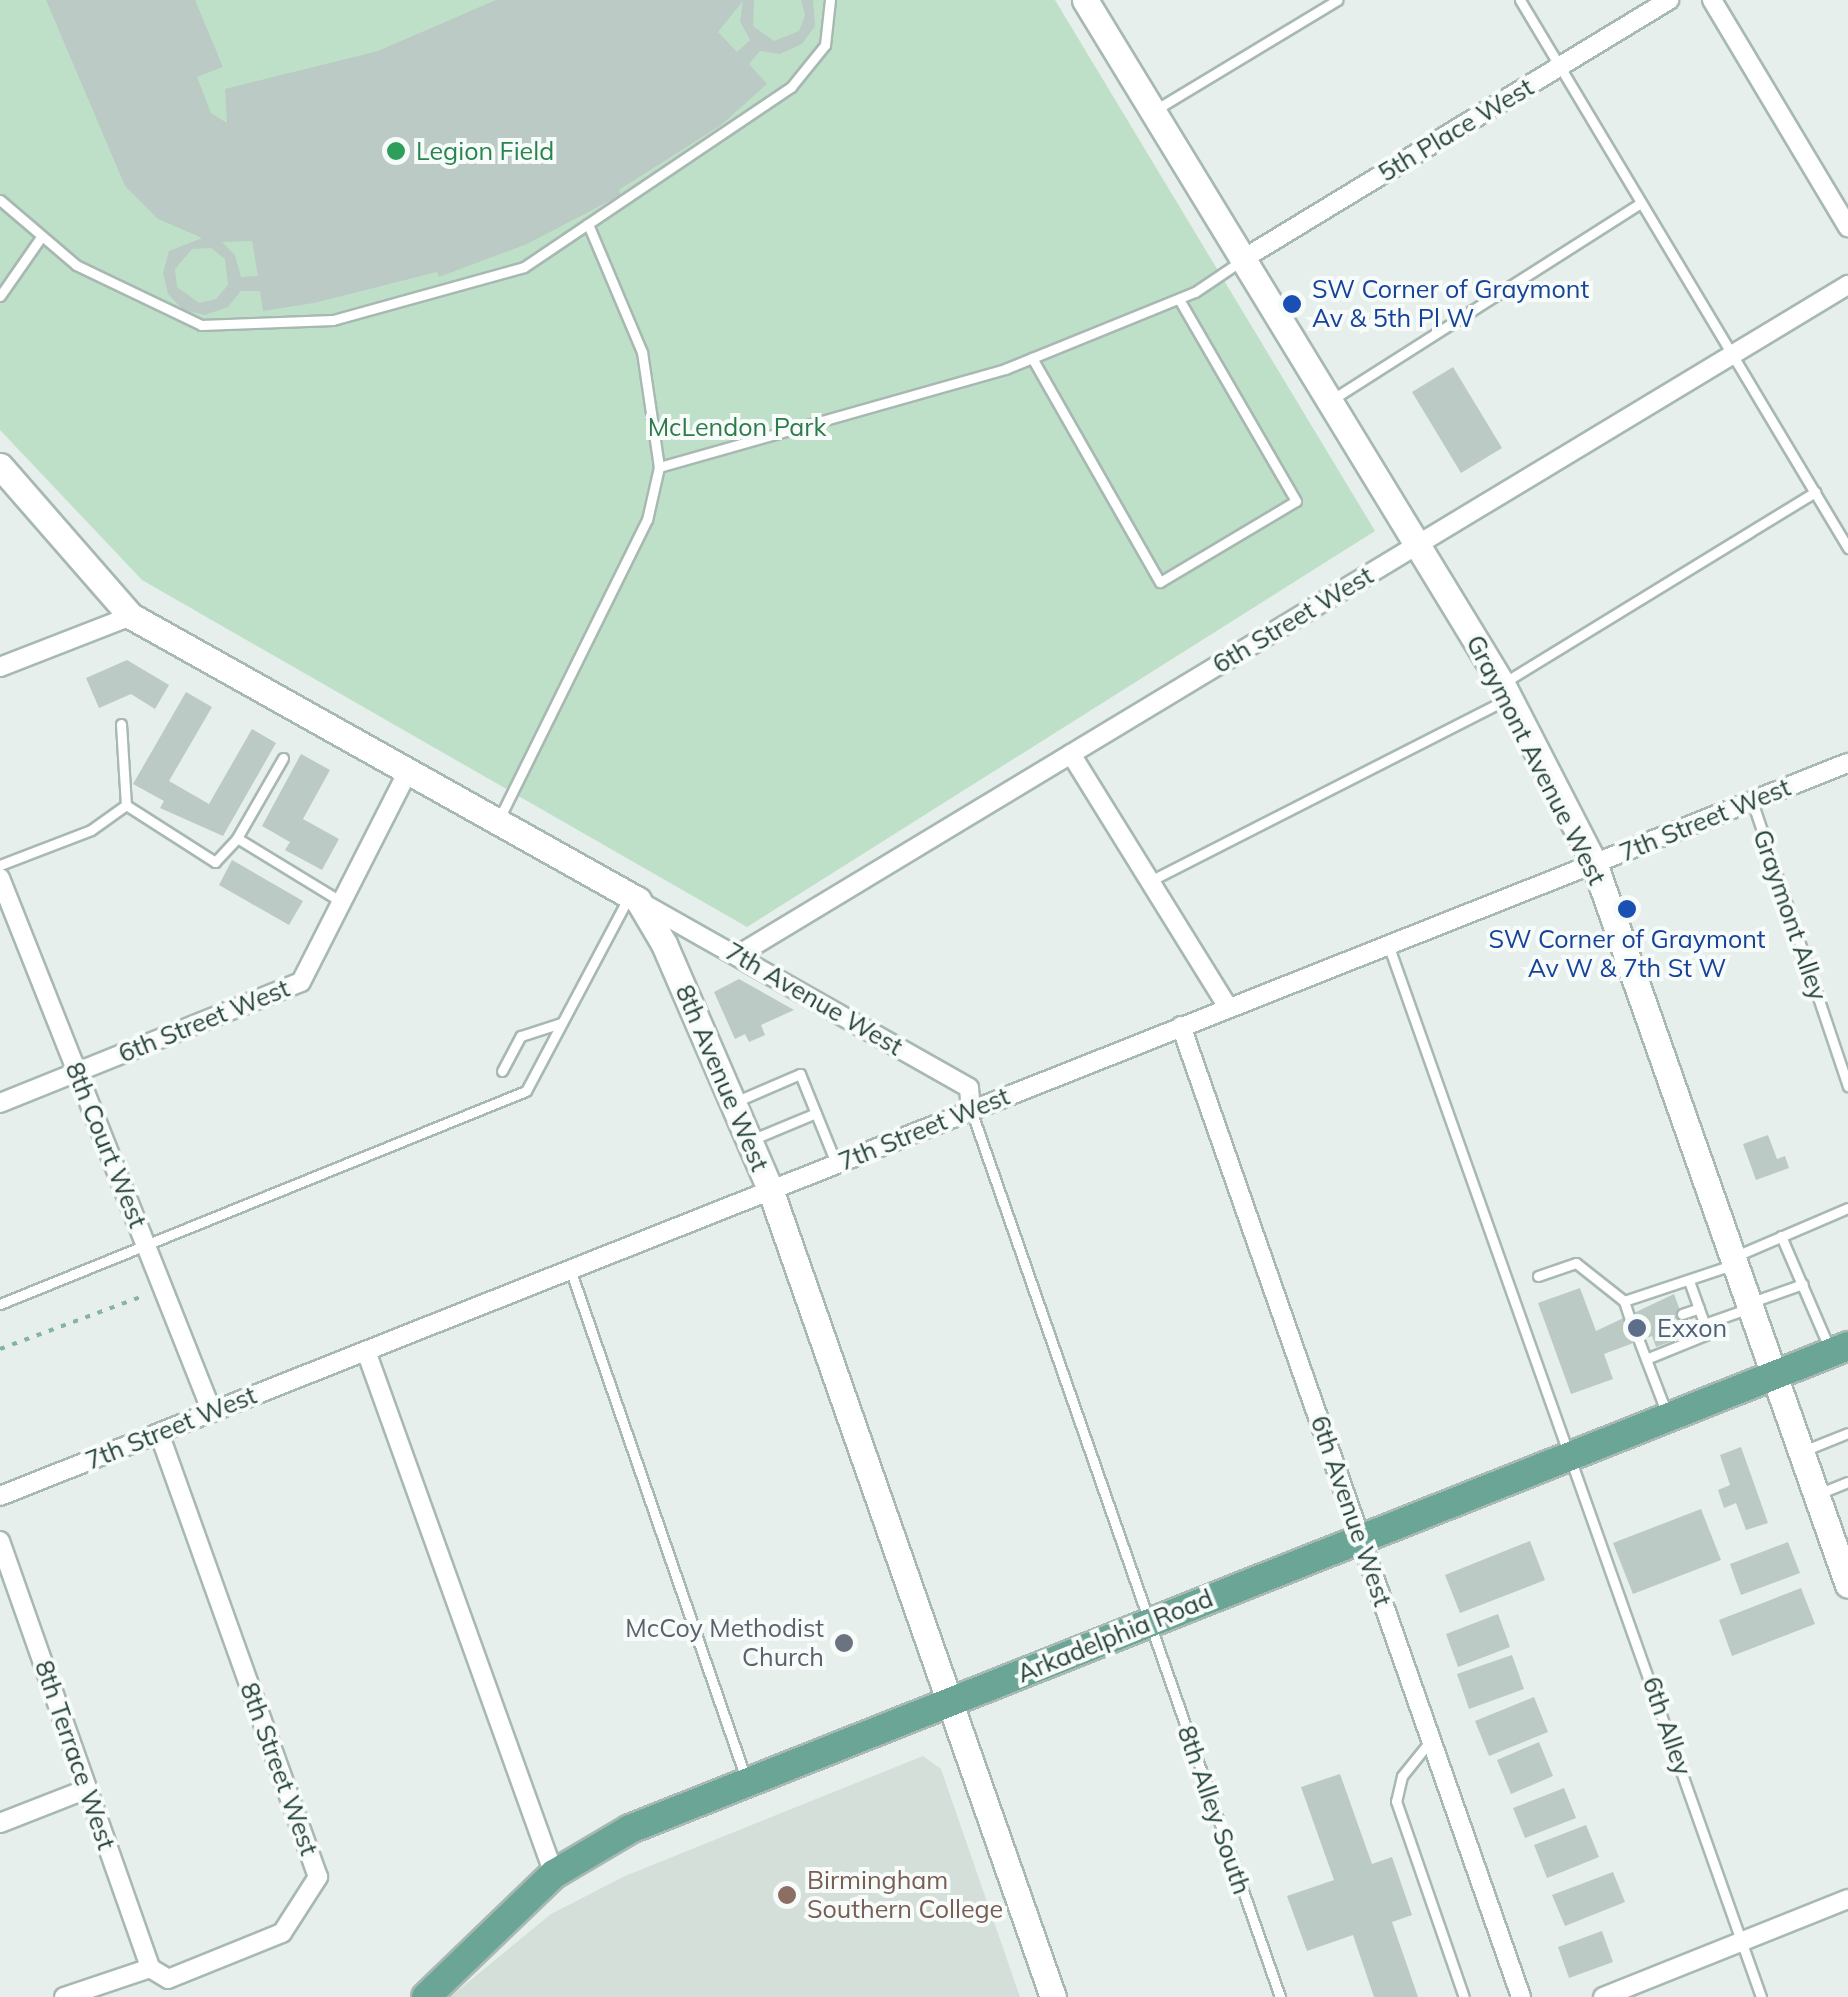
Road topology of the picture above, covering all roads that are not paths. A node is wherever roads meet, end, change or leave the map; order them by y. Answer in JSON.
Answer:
{"nodes":[{"id":1,"x":830,"y":0,"type":"edge"},
{"id":2,"x":1086,"y":0,"type":"edge"},
{"id":3,"x":1337,"y":0,"type":"edge"},
{"id":4,"x":1520,"y":0,"type":"edge"},
{"id":5,"x":1669,"y":0,"type":"edge"},
{"id":6,"x":1712,"y":0,"type":"edge"},
{"id":7,"x":1560,"y":66,"type":"junction"},
{"id":8,"x":1153,"y":112,"type":"junction"},
{"id":9,"x":0,"y":200,"type":"edge"},
{"id":10,"x":1642,"y":203,"type":"junction"},
{"id":11,"x":588,"y":224,"type":"junction"},
{"id":12,"x":1848,"y":227,"type":"edge"},
{"id":13,"x":41,"y":237,"type":"junction"},
{"id":14,"x":1243,"y":259,"type":"junction"},
{"id":15,"x":1848,"y":285,"type":"edge"},
{"id":16,"x":0,"y":296,"type":"edge"},
{"id":17,"x":1178,"y":298,"type":"junction"},
{"id":18,"x":1732,"y":354,"type":"junction"},
{"id":19,"x":1032,"y":358,"type":"junction"},
{"id":20,"x":1331,"y":400,"type":"junction"},
{"id":21,"x":659,"y":468,"type":"junction"},
{"id":22,"x":3,"y":475,"type":"edge"},
{"id":23,"x":1815,"y":492,"type":"junction"},
{"id":24,"x":1419,"y":543,"type":"junction"},
{"id":25,"x":1848,"y":548,"type":"edge"},
{"id":26,"x":131,"y":616,"type":"junction"},
{"id":27,"x":0,"y":667,"type":"edge"},
{"id":28,"x":1506,"y":690,"type":"junction"},
{"id":29,"x":122,"y":724,"type":"dead end"},
{"id":30,"x":1071,"y":754,"type":"junction"},
{"id":31,"x":284,"y":758,"type":"dead end"},
{"id":32,"x":1848,"y":763,"type":"edge"},
{"id":33,"x":408,"y":771,"type":"junction"},
{"id":34,"x":1752,"y":801,"type":"junction"},
{"id":35,"x":126,"y":805,"type":"junction"},
{"id":36,"x":497,"y":822,"type":"junction"},
{"id":37,"x":237,"y":838,"type":"junction"},
{"id":38,"x":1594,"y":864,"type":"junction"},
{"id":39,"x":0,"y":865,"type":"edge"},
{"id":40,"x":0,"y":878,"type":"edge"},
{"id":41,"x":1152,"y":880,"type":"junction"},
{"id":42,"x":634,"y":898,"type":"junction"},
{"id":43,"x":342,"y":902,"type":"junction"},
{"id":44,"x":1388,"y":944,"type":"junction"},
{"id":45,"x":738,"y":955,"type":"junction"},
{"id":46,"x":1228,"y":1007,"type":"junction"},
{"id":47,"x":562,"y":1023,"type":"junction"},
{"id":48,"x":1181,"y":1026,"type":"junction"},
{"id":49,"x":502,"y":1071,"type":"dead end"},
{"id":50,"x":77,"y":1072,"type":"junction"},
{"id":51,"x":1848,"y":1086,"type":"edge"},
{"id":52,"x":0,"y":1103,"type":"edge"},
{"id":53,"x":732,"y":1103,"type":"junction"},
{"id":54,"x":970,"y":1110,"type":"junction"},
{"id":55,"x":816,"y":1113,"type":"junction"},
{"id":56,"x":749,"y":1141,"type":"junction"},
{"id":57,"x":836,"y":1163,"type":"junction"},
{"id":58,"x":770,"y":1190,"type":"junction"},
{"id":59,"x":1848,"y":1208,"type":"edge"},
{"id":60,"x":1781,"y":1236,"type":"junction"},
{"id":61,"x":146,"y":1246,"type":"junction"},
{"id":62,"x":1733,"y":1261,"type":"junction"},
{"id":63,"x":570,"y":1269,"type":"junction"},
{"id":64,"x":1538,"y":1276,"type":"dead end"},
{"id":65,"x":1689,"y":1280,"type":"junction"},
{"id":66,"x":1803,"y":1284,"type":"junction"},
{"id":67,"x":1624,"y":1300,"type":"junction"},
{"id":68,"x":0,"y":1304,"type":"edge"},
{"id":69,"x":1749,"y":1306,"type":"junction"},
{"id":70,"x":1698,"y":1308,"type":"junction"},
{"id":71,"x":1682,"y":1314,"type":"dead end"},
{"id":72,"x":1630,"y":1319,"type":"dead end"},
{"id":73,"x":1704,"y":1324,"type":"junction"},
{"id":74,"x":1639,"y":1341,"type":"dead end"},
{"id":75,"x":1840,"y":1350,"type":"edge"},
{"id":76,"x":366,"y":1351,"type":"junction"},
{"id":77,"x":1646,"y":1359,"type":"junction"},
{"id":78,"x":1773,"y":1375,"type":"junction"},
{"id":79,"x":212,"y":1412,"type":"junction"},
{"id":80,"x":1668,"y":1417,"type":"junction"},
{"id":81,"x":1848,"y":1433,"type":"edge"},
{"id":82,"x":159,"y":1434,"type":"junction"},
{"id":83,"x":1800,"y":1452,"type":"junction"},
{"id":84,"x":1572,"y":1454,"type":"junction"},
{"id":85,"x":1848,"y":1482,"type":"edge"},
{"id":86,"x":1816,"y":1495,"type":"junction"},
{"id":87,"x":0,"y":1496,"type":"edge"},
{"id":88,"x":1361,"y":1539,"type":"junction"},
{"id":89,"x":0,"y":1541,"type":"edge"},
{"id":90,"x":1848,"y":1585,"type":"edge"},
{"id":91,"x":1150,"y":1622,"type":"junction"},
{"id":92,"x":948,"y":1702,"type":"junction"},
{"id":93,"x":1431,"y":1740,"type":"junction"},
{"id":94,"x":748,"y":1782,"type":"junction"},
{"id":95,"x":87,"y":1789,"type":"junction"},
{"id":96,"x":0,"y":1823,"type":"edge"},
{"id":97,"x":554,"y":1874,"type":"junction"},
{"id":98,"x":1848,"y":1899,"type":"edge"},
{"id":99,"x":1742,"y":1942,"type":"junction"},
{"id":100,"x":150,"y":1968,"type":"junction"},
{"id":101,"x":64,"y":1997,"type":"edge"},
{"id":102,"x":426,"y":1997,"type":"edge"},
{"id":103,"x":1053,"y":1997,"type":"edge"},
{"id":104,"x":1280,"y":1997,"type":"edge"},
{"id":105,"x":1464,"y":1997,"type":"edge"},
{"id":106,"x":1521,"y":1997,"type":"edge"},
{"id":107,"x":1603,"y":1997,"type":"edge"},
{"id":108,"x":1761,"y":1997,"type":"edge"}],
"edges":[{"from":1,"to":11,"type":"lane"},
{"from":2,"to":8,"type":"main road","name":"Graymont Avenue West"},
{"from":3,"to":8,"type":"lane"},
{"from":4,"to":7,"type":"lane"},
{"from":5,"to":7,"type":"street","name":"5th Place West"},
{"from":6,"to":12,"type":"street"},
{"from":7,"to":10,"type":"lane"},
{"from":7,"to":14,"type":"street","name":"5th Place West"},
{"from":8,"to":14,"type":"main road","name":"Graymont Avenue West"},
{"from":9,"to":13,"type":"lane"},
{"from":10,"to":18,"type":"lane"},
{"from":10,"to":20,"type":"lane"},
{"from":11,"to":13,"type":"lane"},
{"from":11,"to":21,"type":"lane"},
{"from":13,"to":16,"type":"lane"},
{"from":14,"to":17,"type":"lane"},
{"from":14,"to":20,"type":"main road","name":"Graymont Avenue West"},
{"from":15,"to":18,"type":"street","name":"6th Street West"},
{"from":17,"to":19,"type":"lane"},
{"from":17,"to":19,"type":"lane"},
{"from":18,"to":23,"type":"lane"},
{"from":18,"to":24,"type":"street","name":"6th Street West"},
{"from":19,"to":21,"type":"lane"},
{"from":20,"to":24,"type":"main road","name":"Graymont Avenue West"},
{"from":21,"to":36,"type":"lane"},
{"from":22,"to":26,"type":"main road"},
{"from":23,"to":25,"type":"lane"},
{"from":23,"to":28,"type":"lane"},
{"from":24,"to":28,"type":"main road","name":"Graymont Avenue West"},
{"from":24,"to":30,"type":"street","name":"6th Street West"},
{"from":26,"to":27,"type":"street"},
{"from":26,"to":33,"type":"main road"},
{"from":28,"to":38,"type":"main road","name":"Graymont Avenue West"},
{"from":28,"to":41,"type":"lane"},
{"from":29,"to":35,"type":"lane"},
{"from":30,"to":41,"type":"street"},
{"from":30,"to":45,"type":"street","name":"6th Street West"},
{"from":31,"to":37,"type":"lane"},
{"from":32,"to":34,"type":"street","name":"7th Street West"},
{"from":33,"to":36,"type":"main road"},
{"from":33,"to":43,"type":"street","name":"6th Street West"},
{"from":34,"to":38,"type":"street","name":"7th Street West"},
{"from":34,"to":51,"type":"lane","name":"Graymont Alley"},
{"from":35,"to":37,"type":"lane"},
{"from":35,"to":39,"type":"lane"},
{"from":36,"to":42,"type":"main road"},
{"from":37,"to":43,"type":"lane"},
{"from":38,"to":44,"type":"street","name":"7th Street West"},
{"from":38,"to":62,"type":"main road","name":"Graymont Avenue West"},
{"from":40,"to":50,"type":"street","name":"8th Court West"},
{"from":41,"to":46,"type":"street"},
{"from":42,"to":45,"type":"street","name":"7th Avenue West"},
{"from":42,"to":47,"type":"lane"},
{"from":42,"to":53,"type":"main road","name":"8th Avenue West"},
{"from":43,"to":50,"type":"street","name":"6th Street West"},
{"from":44,"to":46,"type":"street","name":"7th Street West"},
{"from":44,"to":84,"type":"lane","name":"6th Alley"},
{"from":45,"to":54,"type":"street","name":"7th Avenue West"},
{"from":46,"to":48,"type":"street","name":"7th Street West"},
{"from":47,"to":49,"type":"lane"},
{"from":47,"to":61,"type":"lane"},
{"from":48,"to":54,"type":"street","name":"7th Street West"},
{"from":48,"to":88,"type":"street","name":"6th Avenue West"},
{"from":50,"to":52,"type":"street","name":"6th Street West"},
{"from":50,"to":61,"type":"street","name":"8th Court West"},
{"from":53,"to":55,"type":"lane"},
{"from":53,"to":56,"type":"main road","name":"8th Avenue West"},
{"from":54,"to":57,"type":"street","name":"7th Street West"},
{"from":54,"to":91,"type":"lane","name":"8th Alley South"},
{"from":55,"to":56,"type":"lane"},
{"from":55,"to":57,"type":"lane"},
{"from":56,"to":58,"type":"main road","name":"8th Avenue West"},
{"from":57,"to":58,"type":"street","name":"7th Street West"},
{"from":58,"to":63,"type":"street","name":"7th Street West"},
{"from":58,"to":92,"type":"main road","name":"8th Avenue West"},
{"from":59,"to":60,"type":"lane"},
{"from":60,"to":62,"type":"lane"},
{"from":60,"to":66,"type":"lane"},
{"from":61,"to":68,"type":"lane"},
{"from":61,"to":79,"type":"street","name":"8th Court West"},
{"from":62,"to":65,"type":"lane"},
{"from":62,"to":69,"type":"main road","name":"Graymont Avenue West"},
{"from":63,"to":76,"type":"street","name":"7th Street West"},
{"from":63,"to":94,"type":"lane"},
{"from":64,"to":67,"type":"lane"},
{"from":65,"to":67,"type":"lane"},
{"from":65,"to":70,"type":"lane"},
{"from":66,"to":69,"type":"lane"},
{"from":66,"to":75,"type":"lane"},
{"from":67,"to":72,"type":"lane"},
{"from":69,"to":73,"type":"lane"},
{"from":69,"to":78,"type":"main road","name":"Graymont Avenue West"},
{"from":70,"to":71,"type":"lane"},
{"from":70,"to":73,"type":"lane"},
{"from":73,"to":77,"type":"lane"},
{"from":74,"to":77,"type":"lane"},
{"from":75,"to":78,"type":"main road","name":"Arkadelphia Road"},
{"from":76,"to":79,"type":"street","name":"7th Street West"},
{"from":76,"to":97,"type":"street"},
{"from":77,"to":80,"type":"lane"},
{"from":78,"to":80,"type":"main road","name":"Arkadelphia Road"},
{"from":78,"to":83,"type":"main road","name":"Graymont Avenue West"},
{"from":79,"to":82,"type":"street","name":"7th Street West"},
{"from":80,"to":84,"type":"main road","name":"Arkadelphia Road"},
{"from":81,"to":83,"type":"lane"},
{"from":82,"to":87,"type":"street","name":"7th Street West"},
{"from":82,"to":100,"type":"street","name":"8th Street West"},
{"from":83,"to":86,"type":"main road","name":"Graymont Avenue West"},
{"from":84,"to":88,"type":"main road","name":"Arkadelphia Road"},
{"from":84,"to":99,"type":"lane","name":"6th Alley"},
{"from":85,"to":86,"type":"lane"},
{"from":86,"to":90,"type":"main road","name":"Graymont Avenue West"},
{"from":88,"to":91,"type":"main road","name":"Arkadelphia Road"},
{"from":88,"to":93,"type":"street","name":"6th Avenue West"},
{"from":89,"to":95,"type":"street","name":"8th Terrace West"},
{"from":91,"to":92,"type":"main road","name":"Arkadelphia Road"},
{"from":91,"to":104,"type":"lane","name":"8th Alley South"},
{"from":92,"to":94,"type":"main road","name":"Arkadelphia Road"},
{"from":92,"to":103,"type":"main road","name":"8th Avenue West"},
{"from":93,"to":105,"type":"lane"},
{"from":93,"to":106,"type":"street","name":"6th Avenue West"},
{"from":94,"to":97,"type":"main road","name":"Arkadelphia Road"},
{"from":95,"to":96,"type":"street"},
{"from":95,"to":100,"type":"street","name":"8th Terrace West"},
{"from":97,"to":102,"type":"main road","name":"Arkadelphia Road"},
{"from":98,"to":99,"type":"street"},
{"from":99,"to":107,"type":"street"},
{"from":99,"to":108,"type":"lane","name":"6th Alley"},
{"from":100,"to":101,"type":"street","name":"8th Street West"}]}
